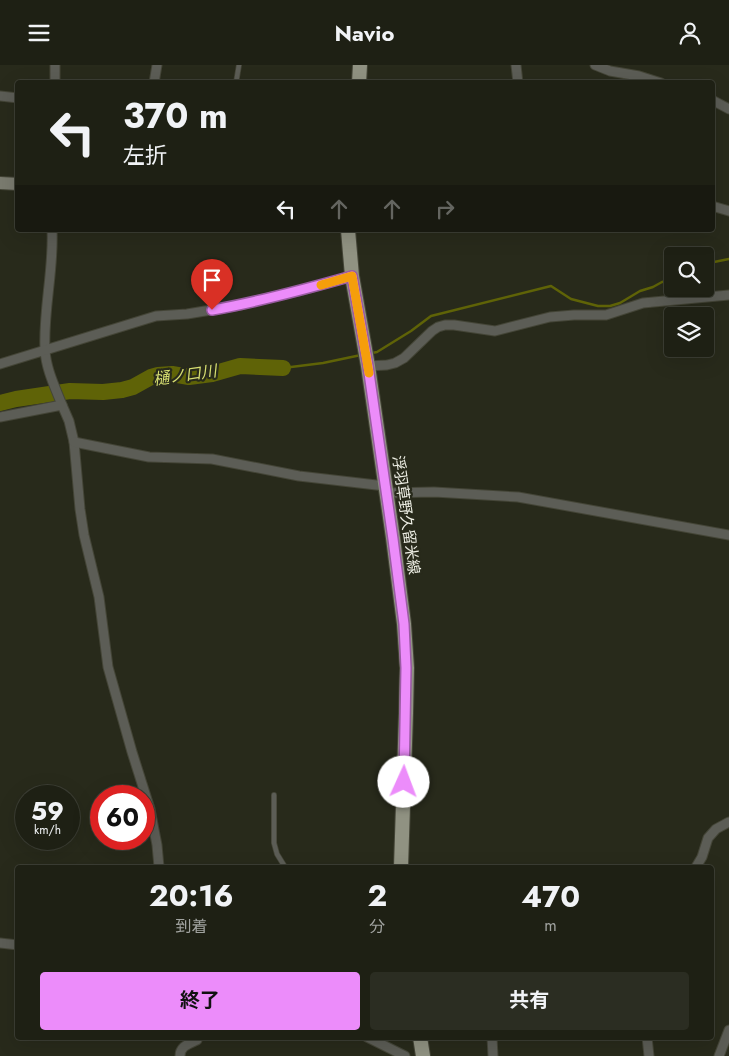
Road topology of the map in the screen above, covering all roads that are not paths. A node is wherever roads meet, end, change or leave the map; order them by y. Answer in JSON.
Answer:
{"nodes":[{"id":1,"x":55,"y":65,"type":"edge"},
{"id":2,"x":157,"y":65,"type":"edge"},
{"id":3,"x":240,"y":65,"type":"edge"},
{"id":4,"x":360,"y":65,"type":"edge"},
{"id":5,"x":516,"y":65,"type":"edge"},
{"id":6,"x":596,"y":65,"type":"edge"},
{"id":7,"x":55,"y":80,"type":"edge"},
{"id":8,"x":154,"y":80,"type":"edge"},
{"id":9,"x":237,"y":80,"type":"edge"},
{"id":10,"x":360,"y":80,"type":"edge"},
{"id":11,"x":518,"y":80,"type":"edge"},
{"id":12,"x":652,"y":80,"type":"edge"},
{"id":13,"x":0,"y":96,"type":"edge"},
{"id":14,"x":15,"y":98,"type":"edge"},
{"id":15,"x":715,"y":102,"type":"edge"},
{"id":16,"x":729,"y":109,"type":"edge"},
{"id":17,"x":0,"y":183,"type":"edge"},
{"id":18,"x":15,"y":184,"type":"edge"},
{"id":19,"x":715,"y":207,"type":"edge"},
{"id":20,"x":729,"y":211,"type":"edge"},
{"id":21,"x":52,"y":232,"type":"edge"},
{"id":22,"x":348,"y":232,"type":"edge"},
{"id":23,"x":352,"y":276,"type":"junction"},
{"id":24,"x":729,"y":295,"type":"edge"},
{"id":25,"x":45,"y":351,"type":"junction"},
{"id":26,"x":0,"y":364,"type":"edge"},
{"id":27,"x":368,"y":364,"type":"junction"},
{"id":28,"x":61,"y":403,"type":"junction"},
{"id":29,"x":0,"y":417,"type":"edge"},
{"id":30,"x":74,"y":442,"type":"junction"},
{"id":31,"x":386,"y":490,"type":"junction"},
{"id":32,"x":729,"y":535,"type":"edge"},
{"id":33,"x":274,"y":795,"type":"dead end"},
{"id":34,"x":729,"y":822,"type":"edge"},
{"id":35,"x":159,"y":865,"type":"edge"},
{"id":36,"x":284,"y":865,"type":"edge"},
{"id":37,"x":401,"y":865,"type":"edge"},
{"id":38,"x":697,"y":865,"type":"edge"},
{"id":39,"x":0,"y":943,"type":"edge"},
{"id":40,"x":15,"y":945,"type":"edge"},
{"id":41,"x":729,"y":1030,"type":"edge"},
{"id":42,"x":195,"y":1040,"type":"edge"},
{"id":43,"x":373,"y":1040,"type":"edge"},
{"id":44,"x":420,"y":1040,"type":"edge"},
{"id":45,"x":492,"y":1040,"type":"edge"},
{"id":46,"x":647,"y":1040,"type":"edge"},
{"id":47,"x":180,"y":1056,"type":"edge"},
{"id":48,"x":405,"y":1056,"type":"edge"},
{"id":49,"x":423,"y":1056,"type":"edge"},
{"id":50,"x":493,"y":1056,"type":"edge"},
{"id":51,"x":649,"y":1056,"type":"edge"},
{"id":52,"x":719,"y":1056,"type":"edge"}],
"edges":[{"from":1,"to":7,"type":"street"},
{"from":2,"to":8,"type":"street"},
{"from":3,"to":9,"type":"lane"},
{"from":4,"to":10,"type":"main road"},
{"from":5,"to":11,"type":"street"},
{"from":6,"to":12,"type":"street"},
{"from":13,"to":14,"type":"street"},
{"from":15,"to":16,"type":"street"},
{"from":17,"to":18,"type":"street"},
{"from":19,"to":20,"type":"street"},
{"from":21,"to":25,"type":"street"},
{"from":22,"to":23,"type":"main road","name":"浮羽草野久留米線"},
{"from":23,"to":25,"type":"street"},
{"from":23,"to":27,"type":"main road","name":"浮羽草野久留米線"},
{"from":24,"to":27,"type":"street"},
{"from":25,"to":26,"type":"street"},
{"from":25,"to":28,"type":"street"},
{"from":27,"to":31,"type":"main road","name":"浮羽草野久留米線"},
{"from":28,"to":29,"type":"street"},
{"from":28,"to":30,"type":"street"},
{"from":30,"to":31,"type":"street"},
{"from":30,"to":35,"type":"street"},
{"from":31,"to":32,"type":"street"},
{"from":31,"to":37,"type":"main road","name":"浮羽草野久留米線"},
{"from":33,"to":36,"type":"lane"},
{"from":34,"to":38,"type":"street"},
{"from":39,"to":40,"type":"street"},
{"from":41,"to":52,"type":"street"},
{"from":42,"to":47,"type":"street"},
{"from":43,"to":48,"type":"street"},
{"from":44,"to":49,"type":"main road"},
{"from":45,"to":50,"type":"street"},
{"from":46,"to":51,"type":"street"}]}
